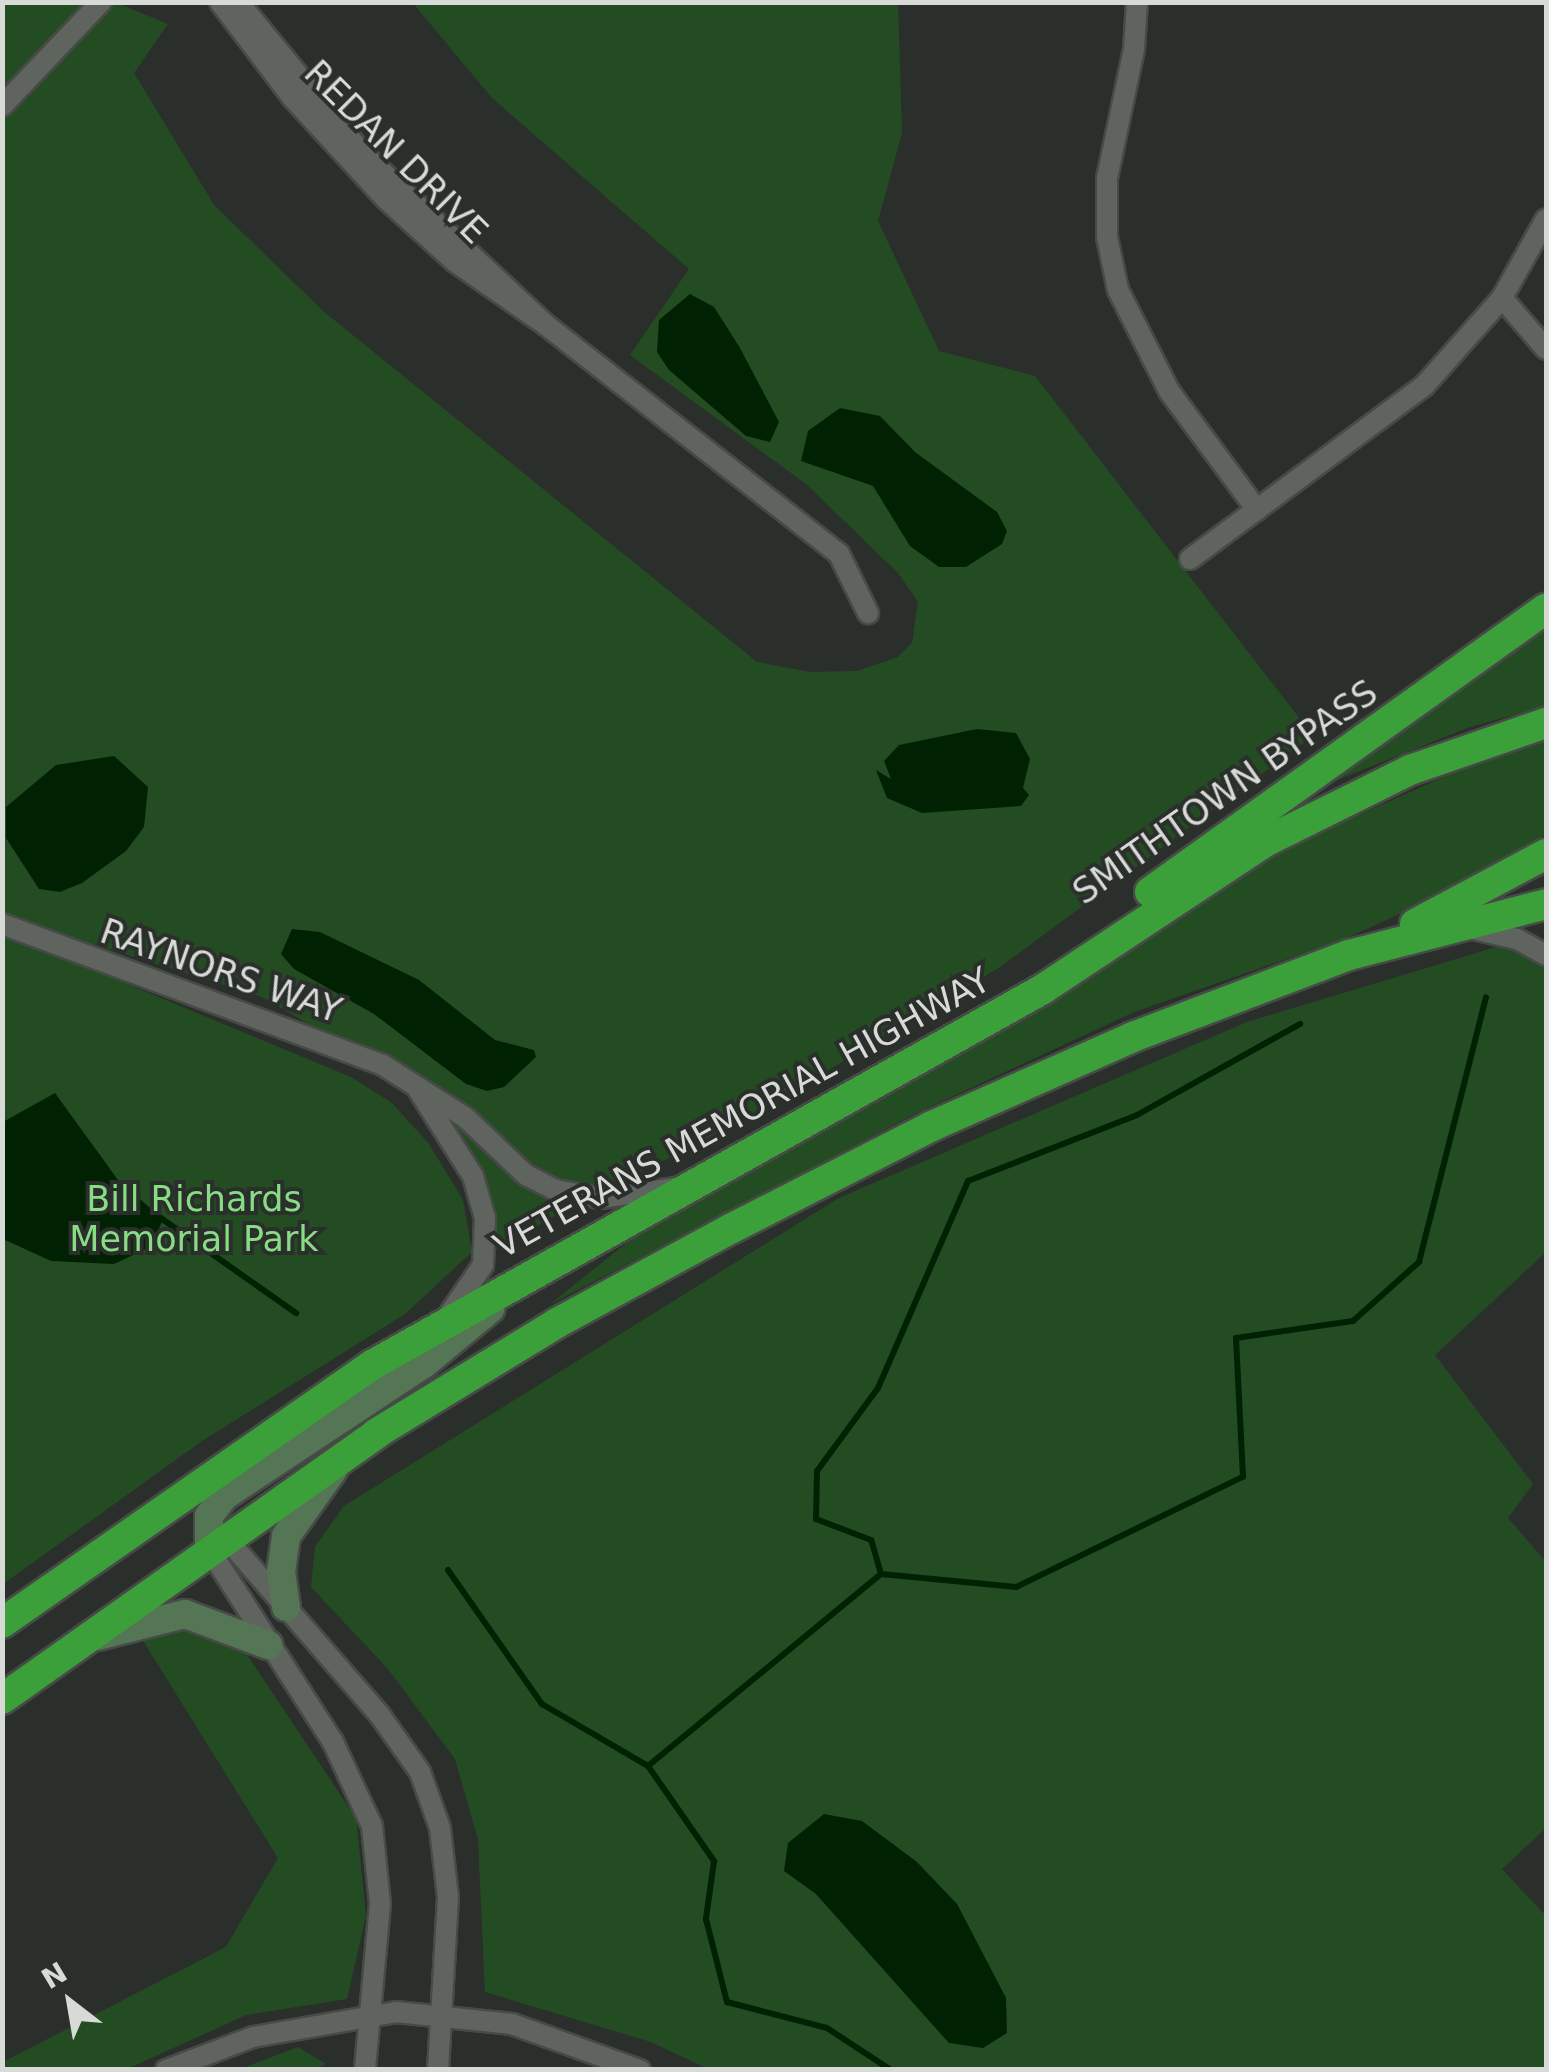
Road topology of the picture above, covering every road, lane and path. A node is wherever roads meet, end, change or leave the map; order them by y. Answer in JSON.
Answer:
{"nodes":[{"id":1,"x":102,"y":2,"type":"edge"},
{"id":2,"x":220,"y":2,"type":"edge"},
{"id":3,"x":238,"y":2,"type":"edge"},
{"id":4,"x":1137,"y":2,"type":"edge"},
{"id":5,"x":299,"y":93,"type":"junction"},
{"id":6,"x":2,"y":106,"type":"edge"},
{"id":7,"x":1546,"y":219,"type":"edge"},
{"id":8,"x":1502,"y":298,"type":"junction"},
{"id":9,"x":1546,"y":349,"type":"edge"},
{"id":10,"x":1257,"y":510,"type":"junction"},
{"id":11,"x":1190,"y":559,"type":"dead end"},
{"id":12,"x":1546,"y":609,"type":"edge"},
{"id":13,"x":868,"y":613,"type":"dead end"},
{"id":14,"x":1546,"y":723,"type":"edge"},
{"id":15,"x":1546,"y":854,"type":"edge"},
{"id":16,"x":1546,"y":904,"type":"edge"},
{"id":17,"x":2,"y":924,"type":"edge"},
{"id":18,"x":1462,"y":926,"type":"junction"},
{"id":19,"x":1349,"y":955,"type":"junction"},
{"id":20,"x":1546,"y":955,"type":"edge"},
{"id":21,"x":949,"y":1038,"type":"junction"},
{"id":22,"x":415,"y":1085,"type":"junction"},
{"id":23,"x":686,"y":1186,"type":"junction"},
{"id":24,"x":533,"y":1272,"type":"junction"},
{"id":25,"x":433,"y":1329,"type":"junction"},
{"id":26,"x":346,"y":1454,"type":"junction"},
{"id":27,"x":139,"y":1524,"type":"junction"},
{"id":28,"x":214,"y":1537,"type":"junction"},
{"id":29,"x":286,"y":1607,"type":"junction"},
{"id":30,"x":2,"y":1623,"type":"edge"},
{"id":31,"x":78,"y":1643,"type":"junction"},
{"id":32,"x":268,"y":1644,"type":"junction"},
{"id":33,"x":2,"y":1699,"type":"edge"},
{"id":34,"x":442,"y":2014,"type":"junction"},
{"id":35,"x":370,"y":2015,"type":"junction"},
{"id":36,"x":166,"y":2070,"type":"edge"},
{"id":37,"x":365,"y":2070,"type":"edge"},
{"id":38,"x":438,"y":2070,"type":"edge"},
{"id":39,"x":640,"y":2070,"type":"edge"}],
"edges":[{"from":1,"to":6,"type":"street"},
{"from":2,"to":5,"type":"street","name":"REDAN DRIVE"},
{"from":3,"to":5,"type":"street","name":"REDAN DRIVE"},
{"from":4,"to":10,"type":"street"},
{"from":5,"to":13,"type":"street","name":"REDAN DRIVE"},
{"from":7,"to":8,"type":"street"},
{"from":8,"to":9,"type":"street"},
{"from":8,"to":10,"type":"street"},
{"from":10,"to":11,"type":"street"},
{"from":12,"to":21,"type":"highway","name":"SMITHTOWN BYPASS"},
{"from":14,"to":21,"type":"highway","name":"VETERANS MEMORIAL HIGHWAY"},
{"from":15,"to":19,"type":"highway"},
{"from":16,"to":18,"type":"highway"},
{"from":17,"to":22,"type":"street","name":"RAYNORS WAY"},
{"from":18,"to":19,"type":"highway"},
{"from":18,"to":20,"type":"street"},
{"from":19,"to":26,"type":"highway"},
{"from":21,"to":23,"type":"highway","name":"VETERANS MEMORIAL HIGHWAY"},
{"from":22,"to":23,"type":"street","name":"RAYNORS WAY"},
{"from":22,"to":25,"type":"street"},
{"from":23,"to":24,"type":"highway","name":"VETERANS MEMORIAL HIGHWAY"},
{"from":24,"to":25,"type":"highway","name":"VETERANS MEMORIAL HIGHWAY"},
{"from":24,"to":28,"type":"street"},
{"from":25,"to":27,"type":"highway","name":"VETERANS MEMORIAL HIGHWAY"},
{"from":26,"to":28,"type":"highway"},
{"from":26,"to":29,"type":"street"},
{"from":27,"to":28,"type":"street"},
{"from":27,"to":30,"type":"highway","name":"VETERANS MEMORIAL HIGHWAY"},
{"from":28,"to":29,"type":"street"},
{"from":28,"to":31,"type":"highway"},
{"from":28,"to":32,"type":"street"},
{"from":29,"to":34,"type":"street"},
{"from":31,"to":32,"type":"street"},
{"from":31,"to":33,"type":"highway"},
{"from":32,"to":35,"type":"street"},
{"from":34,"to":35,"type":"street"},
{"from":34,"to":38,"type":"street"},
{"from":34,"to":39,"type":"street"},
{"from":35,"to":36,"type":"street"},
{"from":35,"to":37,"type":"street"}]}
